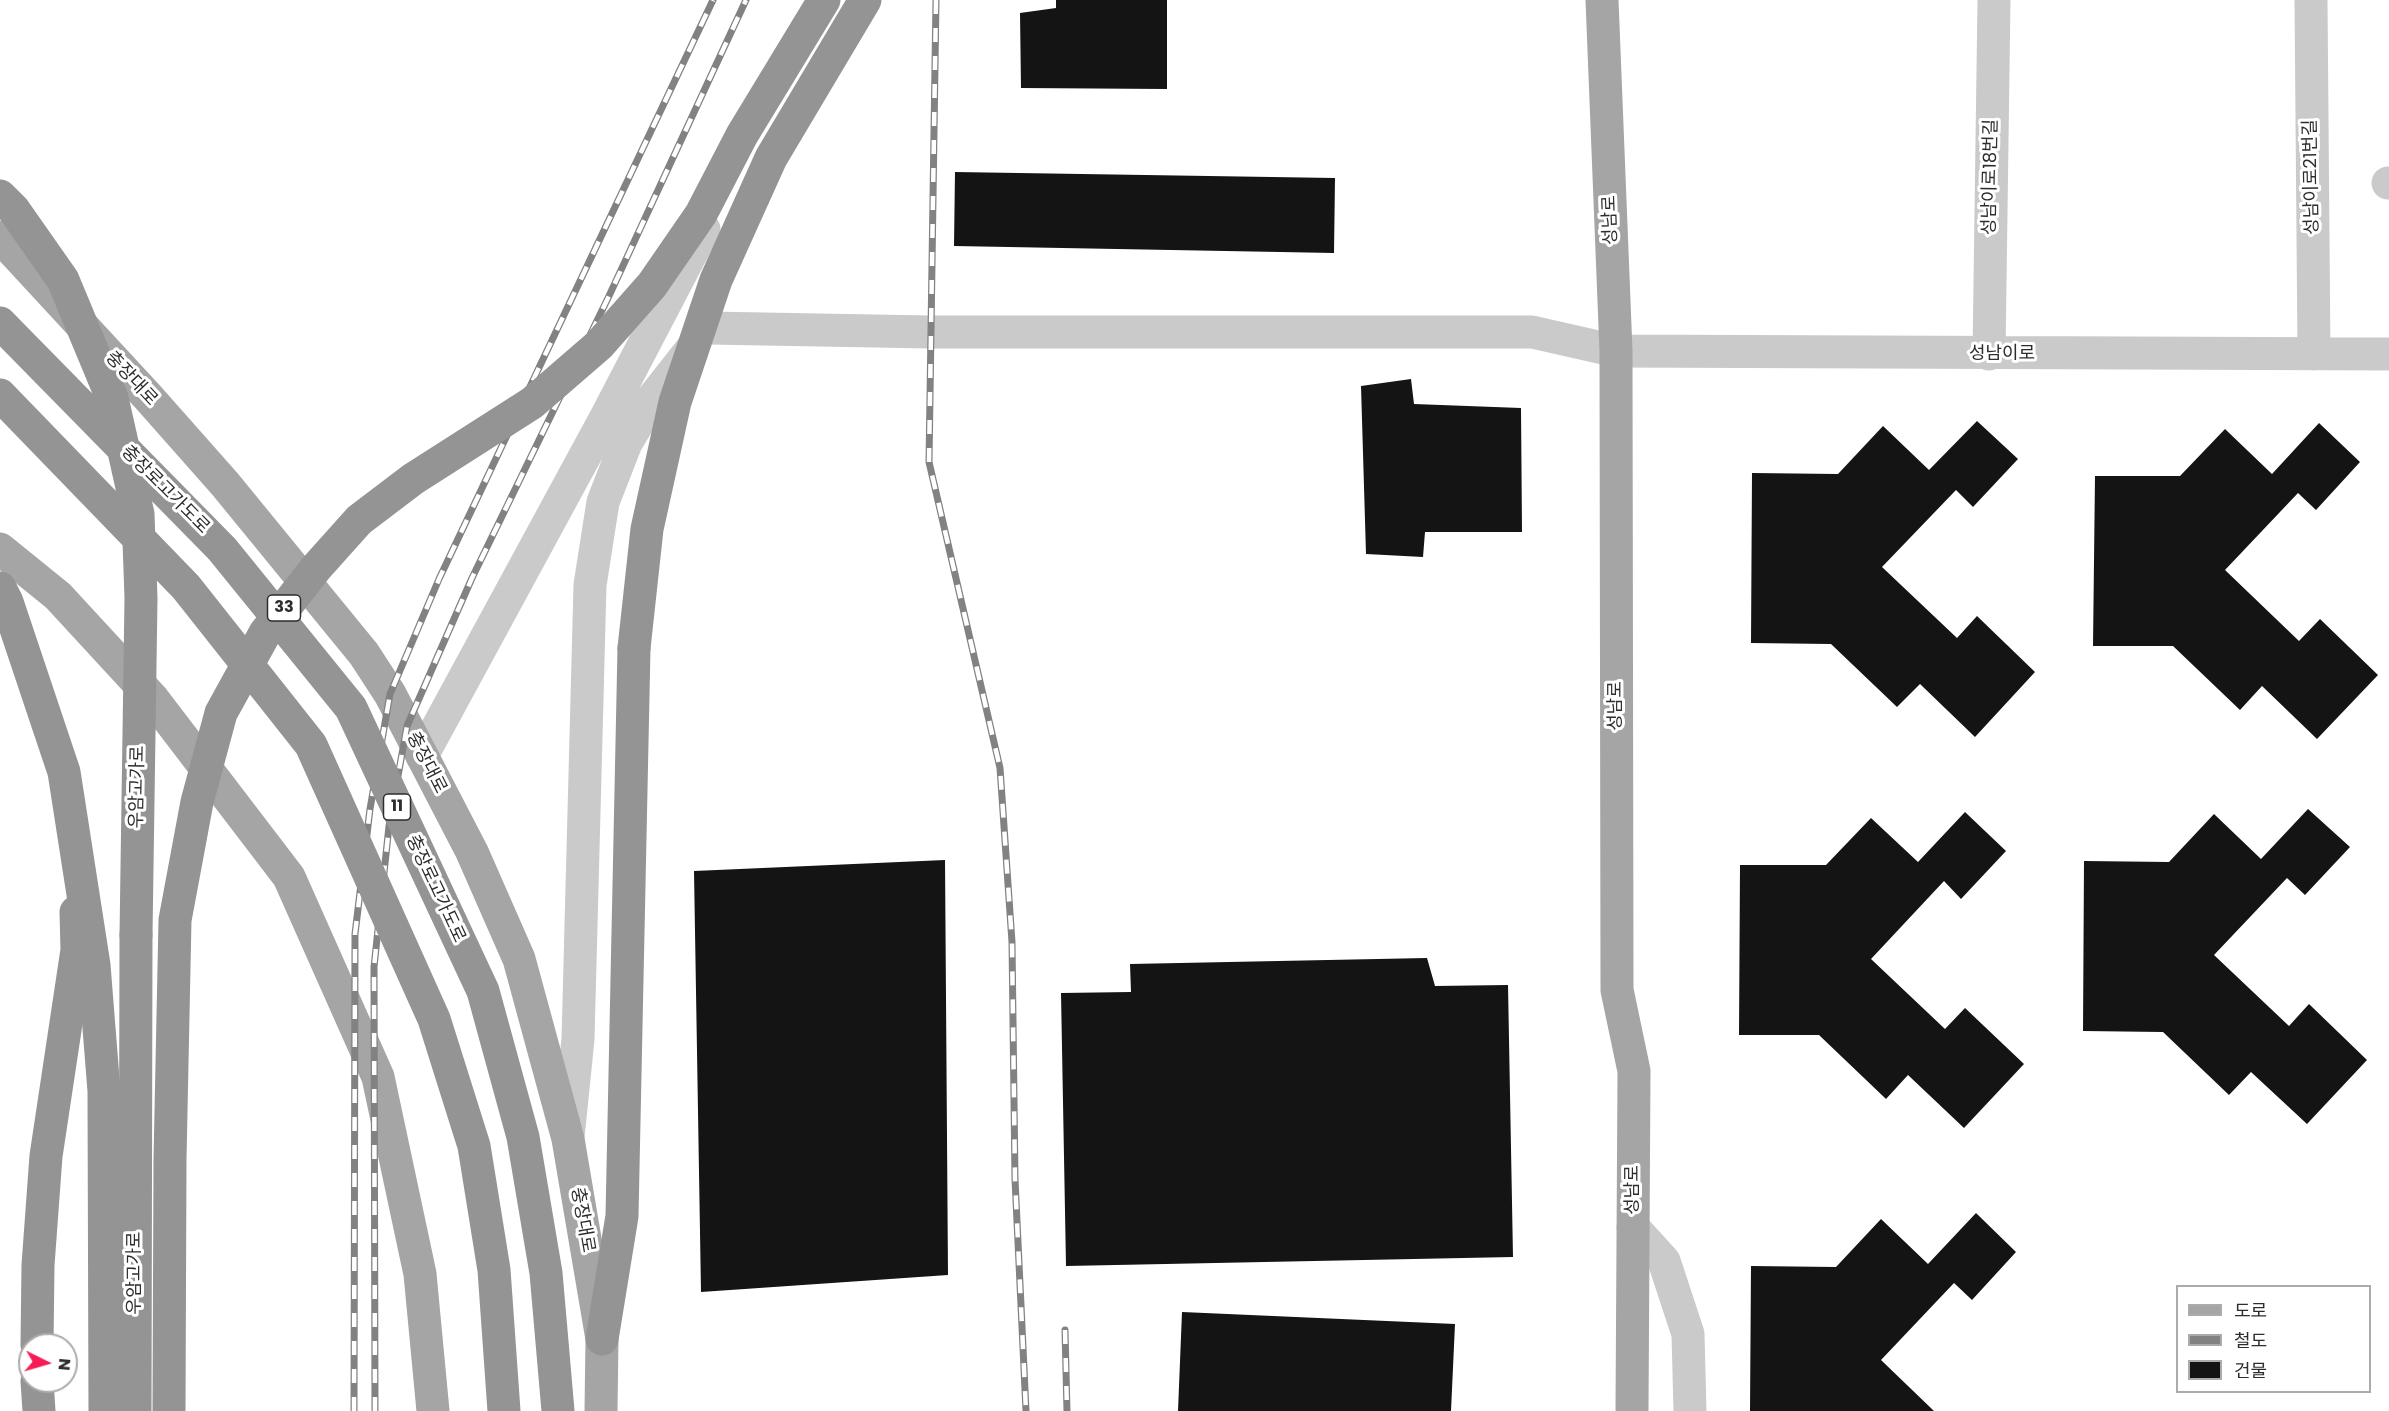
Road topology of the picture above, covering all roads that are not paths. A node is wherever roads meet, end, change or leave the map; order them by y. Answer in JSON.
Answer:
{"nodes":[{"id":1,"x":824,"y":0,"type":"edge"},
{"id":2,"x":843,"y":0,"type":"edge"},
{"id":3,"x":865,"y":0,"type":"edge"},
{"id":4,"x":877,"y":0,"type":"edge"},
{"id":5,"x":1602,"y":0,"type":"edge"},
{"id":6,"x":1994,"y":0,"type":"edge"},
{"id":7,"x":2311,"y":0,"type":"edge"},
{"id":8,"x":0,"y":196,"type":"edge"},
{"id":9,"x":0,"y":237,"type":"edge"},
{"id":10,"x":0,"y":323,"type":"edge"},
{"id":11,"x":708,"y":328,"type":"junction"},
{"id":12,"x":1616,"y":351,"type":"junction"},
{"id":13,"x":1989,"y":354,"type":"junction"},
{"id":14,"x":2314,"y":354,"type":"junction"},
{"id":15,"x":2389,"y":354,"type":"edge"},
{"id":16,"x":0,"y":395,"type":"edge"},
{"id":17,"x":0,"y":549,"type":"edge"},
{"id":18,"x":0,"y":588,"type":"edge"},
{"id":19,"x":0,"y":606,"type":"edge"},
{"id":20,"x":422,"y":756,"type":"junction"},
{"id":21,"x":568,"y":1138,"type":"junction"},
{"id":22,"x":1633,"y":1227,"type":"junction"},
{"id":23,"x":37,"y":1333,"type":"edge"},
{"id":24,"x":602,"y":1339,"type":"junction"},
{"id":25,"x":38,"y":1393,"type":"edge"},
{"id":26,"x":39,"y":1411,"type":"edge"},
{"id":27,"x":105,"y":1411,"type":"edge"},
{"id":28,"x":135,"y":1411,"type":"edge"},
{"id":29,"x":169,"y":1411,"type":"edge"},
{"id":30,"x":433,"y":1411,"type":"edge"},
{"id":31,"x":504,"y":1411,"type":"edge"},
{"id":32,"x":558,"y":1411,"type":"edge"},
{"id":33,"x":601,"y":1411,"type":"edge"},
{"id":34,"x":1632,"y":1411,"type":"edge"},
{"id":35,"x":1690,"y":1411,"type":"edge"}],
"edges":[{"from":1,"to":29,"type":"highway","number":"33","bridge":true},
{"from":2,"to":20,"type":"street"},
{"from":3,"to":24,"type":"highway","bridge":true},
{"from":4,"to":11,"type":"street"},
{"from":5,"to":12,"type":"main road","name":"성남로"},
{"from":6,"to":13,"type":"street","name":"성남이로18번길"},
{"from":7,"to":14,"type":"street","name":"성남이로21번길"},
{"from":8,"to":28,"type":"highway","name":"우암고가로","bridge":true},
{"from":9,"to":20,"type":"main road","name":"충장대로"},
{"from":10,"to":32,"type":"highway","name":"충장로고가도로","number":"11","bridge":true},
{"from":11,"to":12,"type":"street","name":"성남이로"},
{"from":11,"to":21,"type":"street"},
{"from":12,"to":13,"type":"street","name":"성남이로"},
{"from":12,"to":22,"type":"main road","name":"성남로"},
{"from":13,"to":14,"type":"street","name":"성남이로"},
{"from":14,"to":15,"type":"street","name":"성남이로"},
{"from":16,"to":31,"type":"highway","bridge":true},
{"from":17,"to":30,"type":"main road"},
{"from":18,"to":27,"type":"highway","name":"우암고가로","bridge":true},
{"from":19,"to":23,"type":"highway"},
{"from":20,"to":21,"type":"main road","name":"충장대로"},
{"from":21,"to":24,"type":"main road","name":"충장대로"},
{"from":22,"to":34,"type":"main road","name":"성남로"},
{"from":22,"to":35,"type":"street"},
{"from":24,"to":33,"type":"main road","name":"충장대로"},
{"from":25,"to":26,"type":"highway"}]}
